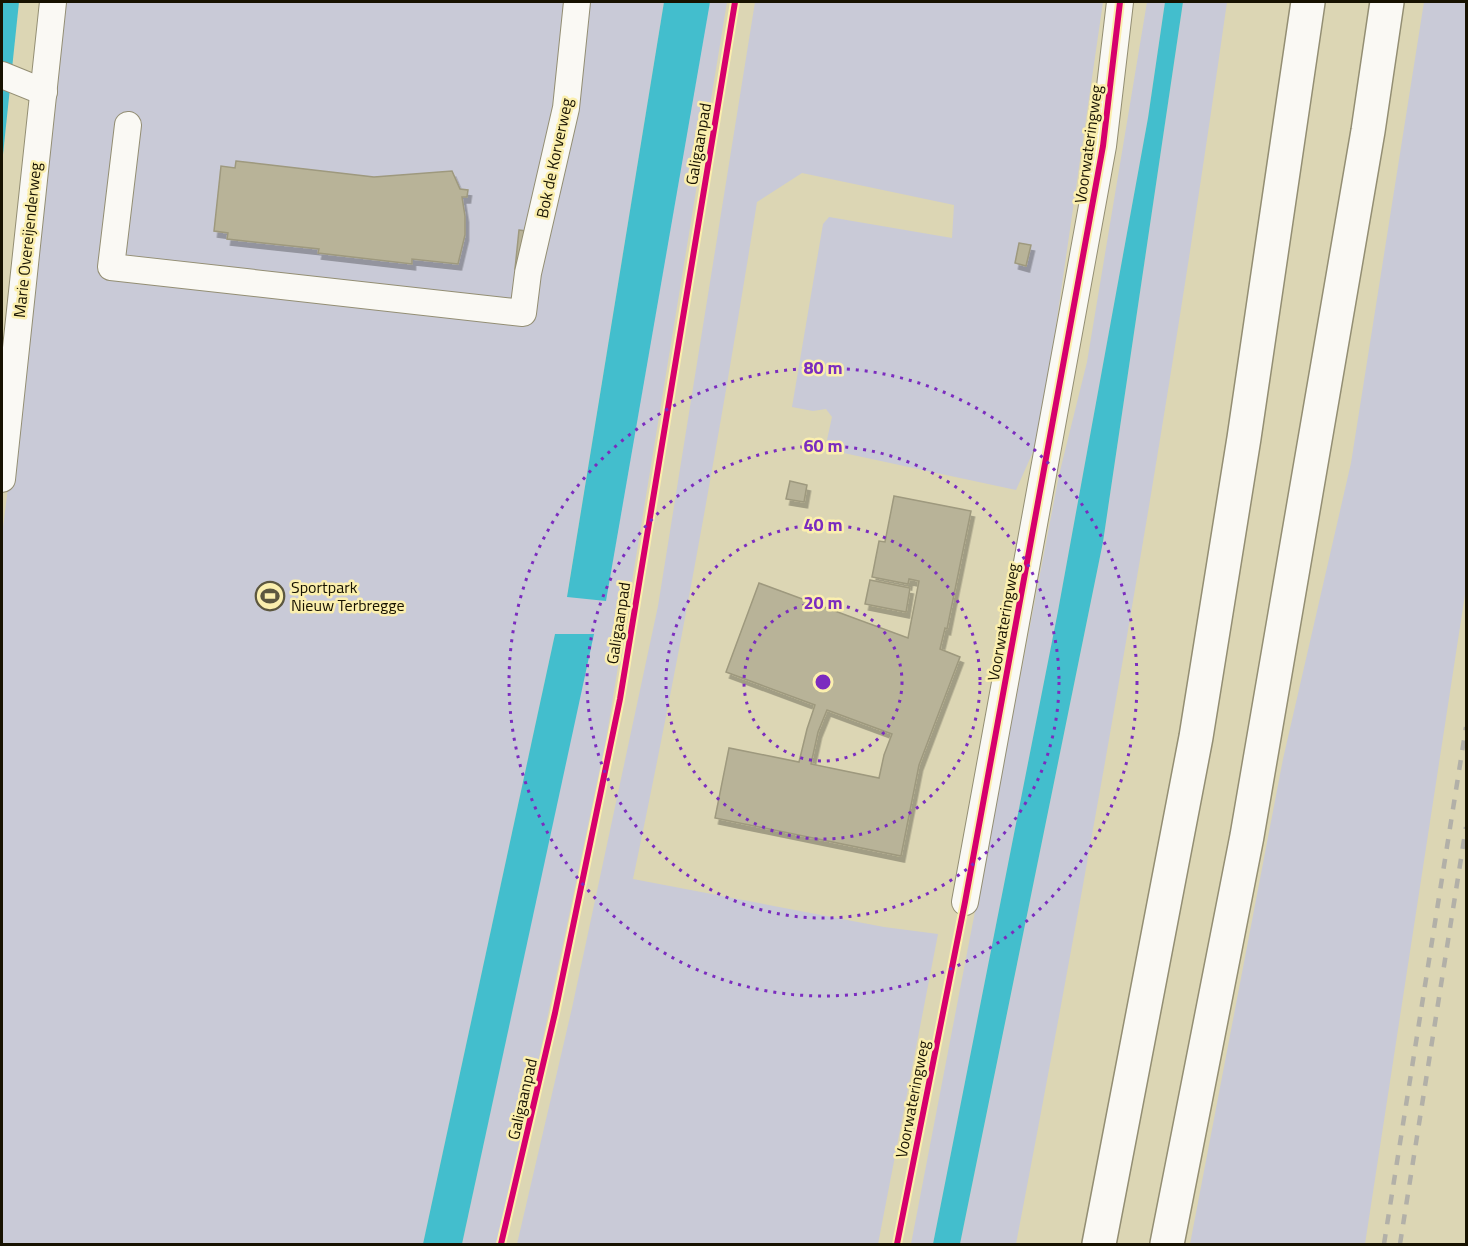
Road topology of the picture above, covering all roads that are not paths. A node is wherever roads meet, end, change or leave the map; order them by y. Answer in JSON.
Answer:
{"nodes":[{"id":1,"x":54,"y":2,"type":"edge"},
{"id":2,"x":577,"y":2,"type":"edge"},
{"id":3,"x":1120,"y":2,"type":"edge"},
{"id":4,"x":1308,"y":2,"type":"edge"},
{"id":5,"x":1387,"y":2,"type":"edge"},
{"id":6,"x":10,"y":78,"type":"edge"},
{"id":7,"x":44,"y":92,"type":"junction"},
{"id":8,"x":128,"y":125,"type":"dead end"},
{"id":9,"x":5,"y":407,"type":"edge"},
{"id":10,"x":2,"y":479,"type":"edge"},
{"id":11,"x":965,"y":902,"type":"dead end"},
{"id":12,"x":1099,"y":1245,"type":"edge"},
{"id":13,"x":1167,"y":1245,"type":"edge"}],
"edges":[{"from":1,"to":7,"type":"street","name":"Marie Overeijenderweg"},
{"from":2,"to":8,"type":"street","name":"Bok de Korverweg"},
{"from":3,"to":11,"type":"street","name":"Voorwateringweg"},
{"from":4,"to":12,"type":"highway"},
{"from":5,"to":13,"type":"highway"},
{"from":6,"to":7,"type":"street"},
{"from":7,"to":9,"type":"street","name":"Marie Overeijenderweg"},
{"from":9,"to":10,"type":"street","name":"Marie Overeijenderweg"}]}
